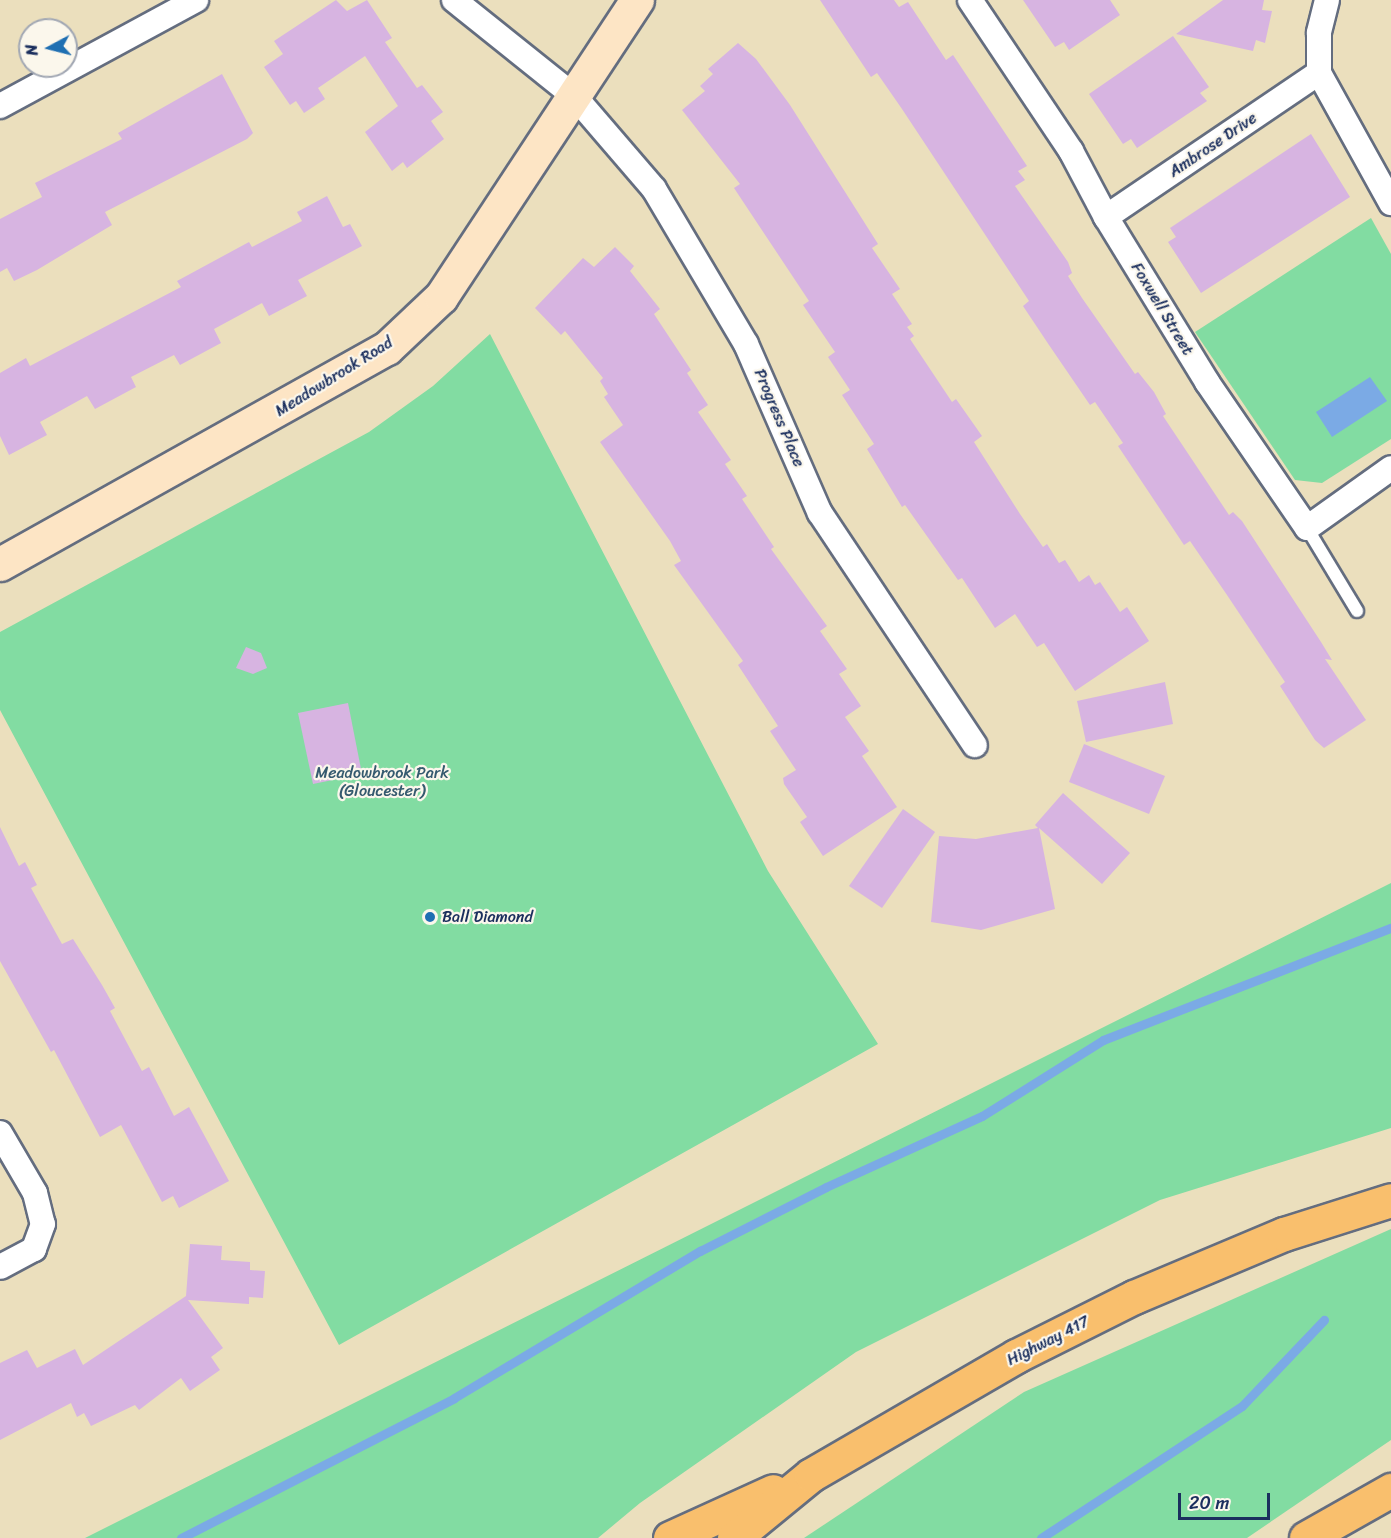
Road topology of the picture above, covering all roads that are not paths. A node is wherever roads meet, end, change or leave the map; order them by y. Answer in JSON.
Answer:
{"nodes":[{"id":1,"x":196,"y":0,"type":"edge"},
{"id":2,"x":454,"y":0,"type":"edge"},
{"id":3,"x":637,"y":0,"type":"edge"},
{"id":4,"x":970,"y":0,"type":"edge"},
{"id":5,"x":1327,"y":0,"type":"edge"},
{"id":6,"x":1319,"y":73,"type":"junction"},
{"id":7,"x":575,"y":97,"type":"junction"},
{"id":8,"x":0,"y":106,"type":"edge"},
{"id":9,"x":1391,"y":202,"type":"edge"},
{"id":10,"x":1106,"y":217,"type":"junction"},
{"id":11,"x":1391,"y":468,"type":"edge"},
{"id":12,"x":1307,"y":528,"type":"junction"},
{"id":13,"x":0,"y":564,"type":"edge"},
{"id":14,"x":1357,"y":611,"type":"dead end"},
{"id":15,"x":975,"y":745,"type":"dead end"},
{"id":16,"x":0,"y":1133,"type":"edge"},
{"id":17,"x":1391,"y":1200,"type":"edge"},
{"id":18,"x":0,"y":1267,"type":"edge"},
{"id":19,"x":811,"y":1475,"type":"junction"},
{"id":20,"x":1391,"y":1490,"type":"edge"},
{"id":21,"x":670,"y":1538,"type":"edge"},
{"id":22,"x":734,"y":1538,"type":"edge"},
{"id":23,"x":1306,"y":1538,"type":"edge"}],
"edges":[{"from":1,"to":8,"type":"street"},
{"from":2,"to":7,"type":"street","name":"Progress Place"},
{"from":3,"to":7,"type":"street","name":"Meadowbrook Road"},
{"from":4,"to":10,"type":"street","name":"Foxwell Street"},
{"from":5,"to":6,"type":"street"},
{"from":6,"to":9,"type":"street"},
{"from":6,"to":10,"type":"street","name":"Ambrose Drive"},
{"from":7,"to":13,"type":"street","name":"Meadowbrook Road"},
{"from":7,"to":15,"type":"street","name":"Progress Place"},
{"from":10,"to":12,"type":"street","name":"Foxwell Street"},
{"from":11,"to":12,"type":"street"},
{"from":12,"to":14,"type":"lane"},
{"from":16,"to":18,"type":"street"},
{"from":17,"to":19,"type":"highway","name":"Highway 417"},
{"from":19,"to":21,"type":"highway"},
{"from":19,"to":22,"type":"highway","name":"Highway 417"},
{"from":20,"to":23,"type":"highway"}]}
